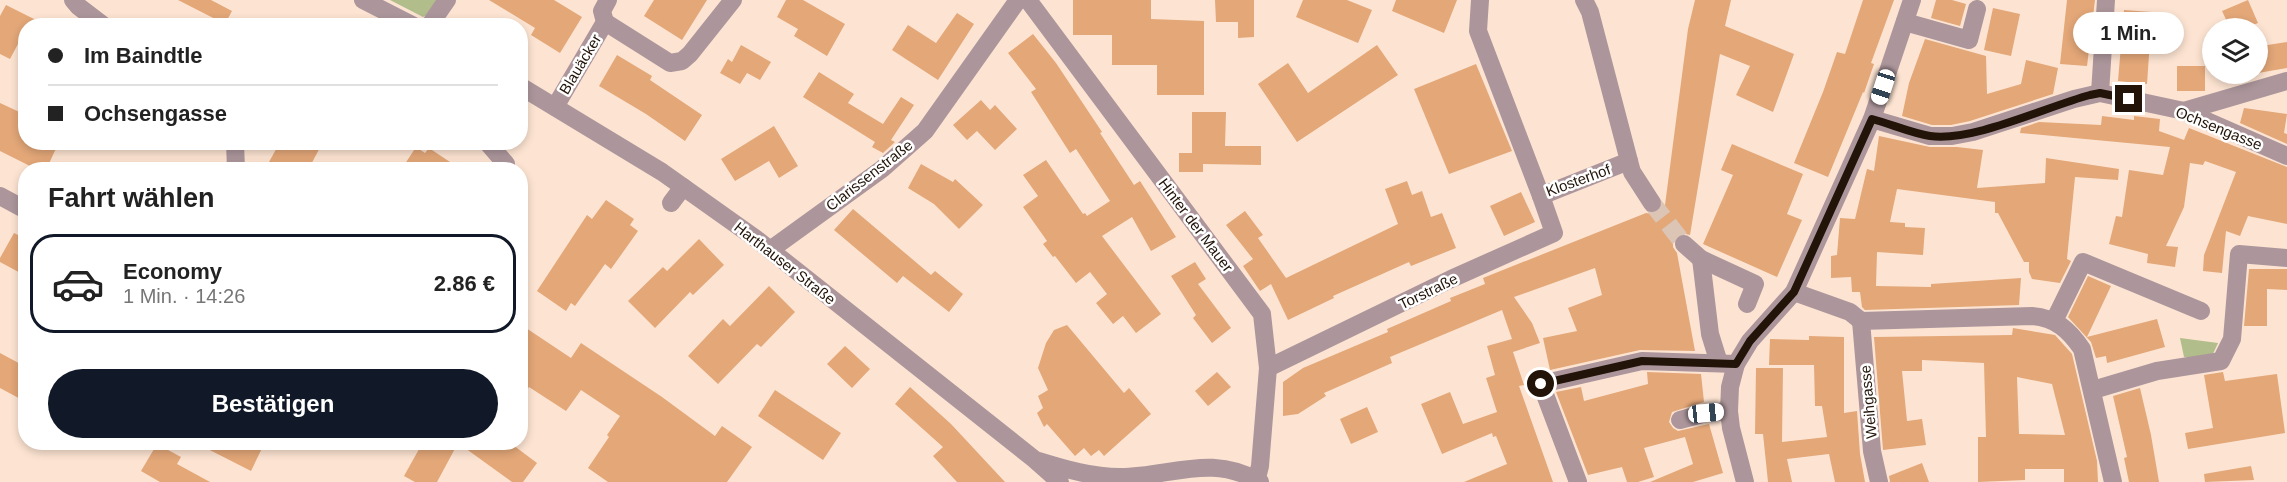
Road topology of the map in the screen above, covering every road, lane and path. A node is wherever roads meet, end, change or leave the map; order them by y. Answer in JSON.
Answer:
{"nodes":[{"id":1,"x":73,"y":0,"type":"edge"},
{"id":2,"x":363,"y":0,"type":"edge"},
{"id":3,"x":447,"y":0,"type":"edge"},
{"id":4,"x":608,"y":0,"type":"edge"},
{"id":5,"x":732,"y":0,"type":"edge"},
{"id":6,"x":1018,"y":0,"type":"edge"},
{"id":7,"x":1028,"y":0,"type":"edge"},
{"id":8,"x":1480,"y":0,"type":"edge"},
{"id":9,"x":1912,"y":0,"type":"edge"},
{"id":10,"x":2106,"y":0,"type":"edge"},
{"id":11,"x":1591,"y":4,"type":"edge"},
{"id":12,"x":1977,"y":9,"type":"dead end"},
{"id":13,"x":94,"y":18,"type":"edge"},
{"id":14,"x":398,"y":18,"type":"edge"},
{"id":15,"x":435,"y":18,"type":"edge"},
{"id":16,"x":605,"y":22,"type":"junction"},
{"id":17,"x":1905,"y":22,"type":"junction"},
{"id":18,"x":2287,"y":81,"type":"edge"},
{"id":19,"x":528,"y":91,"type":"edge"},
{"id":20,"x":2100,"y":93,"type":"junction"},
{"id":21,"x":555,"y":107,"type":"junction"},
{"id":22,"x":2184,"y":111,"type":"junction"},
{"id":23,"x":1872,"y":119,"type":"junction"},
{"id":24,"x":494,"y":150,"type":"edge"},
{"id":25,"x":2287,"y":156,"type":"edge"},
{"id":26,"x":1629,"y":161,"type":"junction"},
{"id":27,"x":504,"y":162,"type":"edge"},
{"id":28,"x":682,"y":187,"type":"junction"},
{"id":29,"x":0,"y":196,"type":"edge"},
{"id":30,"x":1541,"y":196,"type":"junction"},
{"id":31,"x":671,"y":203,"type":"dead end"},
{"id":32,"x":1652,"y":203,"type":"tunnel mouth"},
{"id":33,"x":18,"y":206,"type":"edge"},
{"id":34,"x":1684,"y":244,"type":"tunnel mouth"},
{"id":35,"x":770,"y":250,"type":"junction"},
{"id":36,"x":2287,"y":258,"type":"edge"},
{"id":37,"x":1701,"y":259,"type":"junction"},
{"id":38,"x":1794,"y":292,"type":"junction"},
{"id":39,"x":1747,"y":304,"type":"dead end"},
{"id":40,"x":2201,"y":311,"type":"dead end"},
{"id":41,"x":1856,"y":317,"type":"junction"},
{"id":42,"x":2054,"y":321,"type":"junction"},
{"id":43,"x":1727,"y":364,"type":"junction"},
{"id":44,"x":1268,"y":368,"type":"junction"},
{"id":45,"x":2093,"y":390,"type":"junction"},
{"id":46,"x":1729,"y":411,"type":"junction"},
{"id":47,"x":1680,"y":420,"type":"dead end"},
{"id":48,"x":1034,"y":459,"type":"junction"},
{"id":49,"x":1090,"y":478,"type":"edge"},
{"id":50,"x":1257,"y":481,"type":"edge"},
{"id":51,"x":1060,"y":482,"type":"edge"},
{"id":52,"x":1578,"y":482,"type":"edge"},
{"id":53,"x":1745,"y":482,"type":"edge"},
{"id":54,"x":1879,"y":482,"type":"edge"},
{"id":55,"x":2113,"y":482,"type":"edge"}],
"edges":[{"from":1,"to":13,"type":"street"},
{"from":2,"to":14,"type":"street"},
{"from":3,"to":15,"type":"street"},
{"from":4,"to":16,"type":"street","name":"Blauäcker"},
{"from":5,"to":16,"type":"street","name":"Blauäcker"},
{"from":6,"to":35,"type":"street","name":"Clarissenstraße"},
{"from":7,"to":44,"type":"street","name":"Hinter der Mauer"},
{"from":8,"to":30,"type":"street","name":"Klosterhof"},
{"from":9,"to":17,"type":"street"},
{"from":10,"to":20,"type":"street"},
{"from":11,"to":26,"type":"street","name":"Klosterhof"},
{"from":12,"to":17,"type":"street"},
{"from":16,"to":21,"type":"street","name":"Blauäcker"},
{"from":17,"to":23,"type":"street"},
{"from":18,"to":22,"type":"street"},
{"from":19,"to":21,"type":"street","name":"Harthauser Straße"},
{"from":20,"to":22,"type":"street","name":"Ochsengasse"},
{"from":20,"to":23,"type":"street","name":"Ochsengasse"},
{"from":21,"to":28,"type":"street","name":"Harthauser Straße"},
{"from":22,"to":25,"type":"street","name":"Ochsengasse"},
{"from":23,"to":38,"type":"street"},
{"from":24,"to":27,"type":"street"},
{"from":26,"to":30,"type":"street","name":"Klosterhof"},
{"from":26,"to":32,"type":"street"},
{"from":28,"to":31,"type":"street"},
{"from":28,"to":35,"type":"street","name":"Harthauser Straße"},
{"from":29,"to":33,"type":"street"},
{"from":30,"to":44,"type":"street","name":"Torstraße"},
{"from":34,"to":37,"type":"street"},
{"from":35,"to":48,"type":"street","name":"Harthauser Straße"},
{"from":36,"to":45,"type":"street"},
{"from":37,"to":39,"type":"street"},
{"from":37,"to":43,"type":"street"},
{"from":38,"to":41,"type":"street"},
{"from":38,"to":43,"type":"street"},
{"from":40,"to":42,"type":"street"},
{"from":41,"to":42,"type":"street"},
{"from":41,"to":54,"type":"street","name":"Weihgasse"},
{"from":42,"to":45,"type":"street"},
{"from":43,"to":46,"type":"street"},
{"from":43,"to":52,"type":"street"},
{"from":44,"to":50,"type":"street","name":"Hinter der Mauer"},
{"from":45,"to":55,"type":"street"},
{"from":46,"to":47,"type":"street"},
{"from":46,"to":53,"type":"street"},
{"from":48,"to":49,"type":"street","name":"Harthauser Straße"},
{"from":48,"to":51,"type":"street","name":"Harthauser Straße"},
{"from":49,"to":50,"type":"street","name":"Harthauser Straße"}]}
